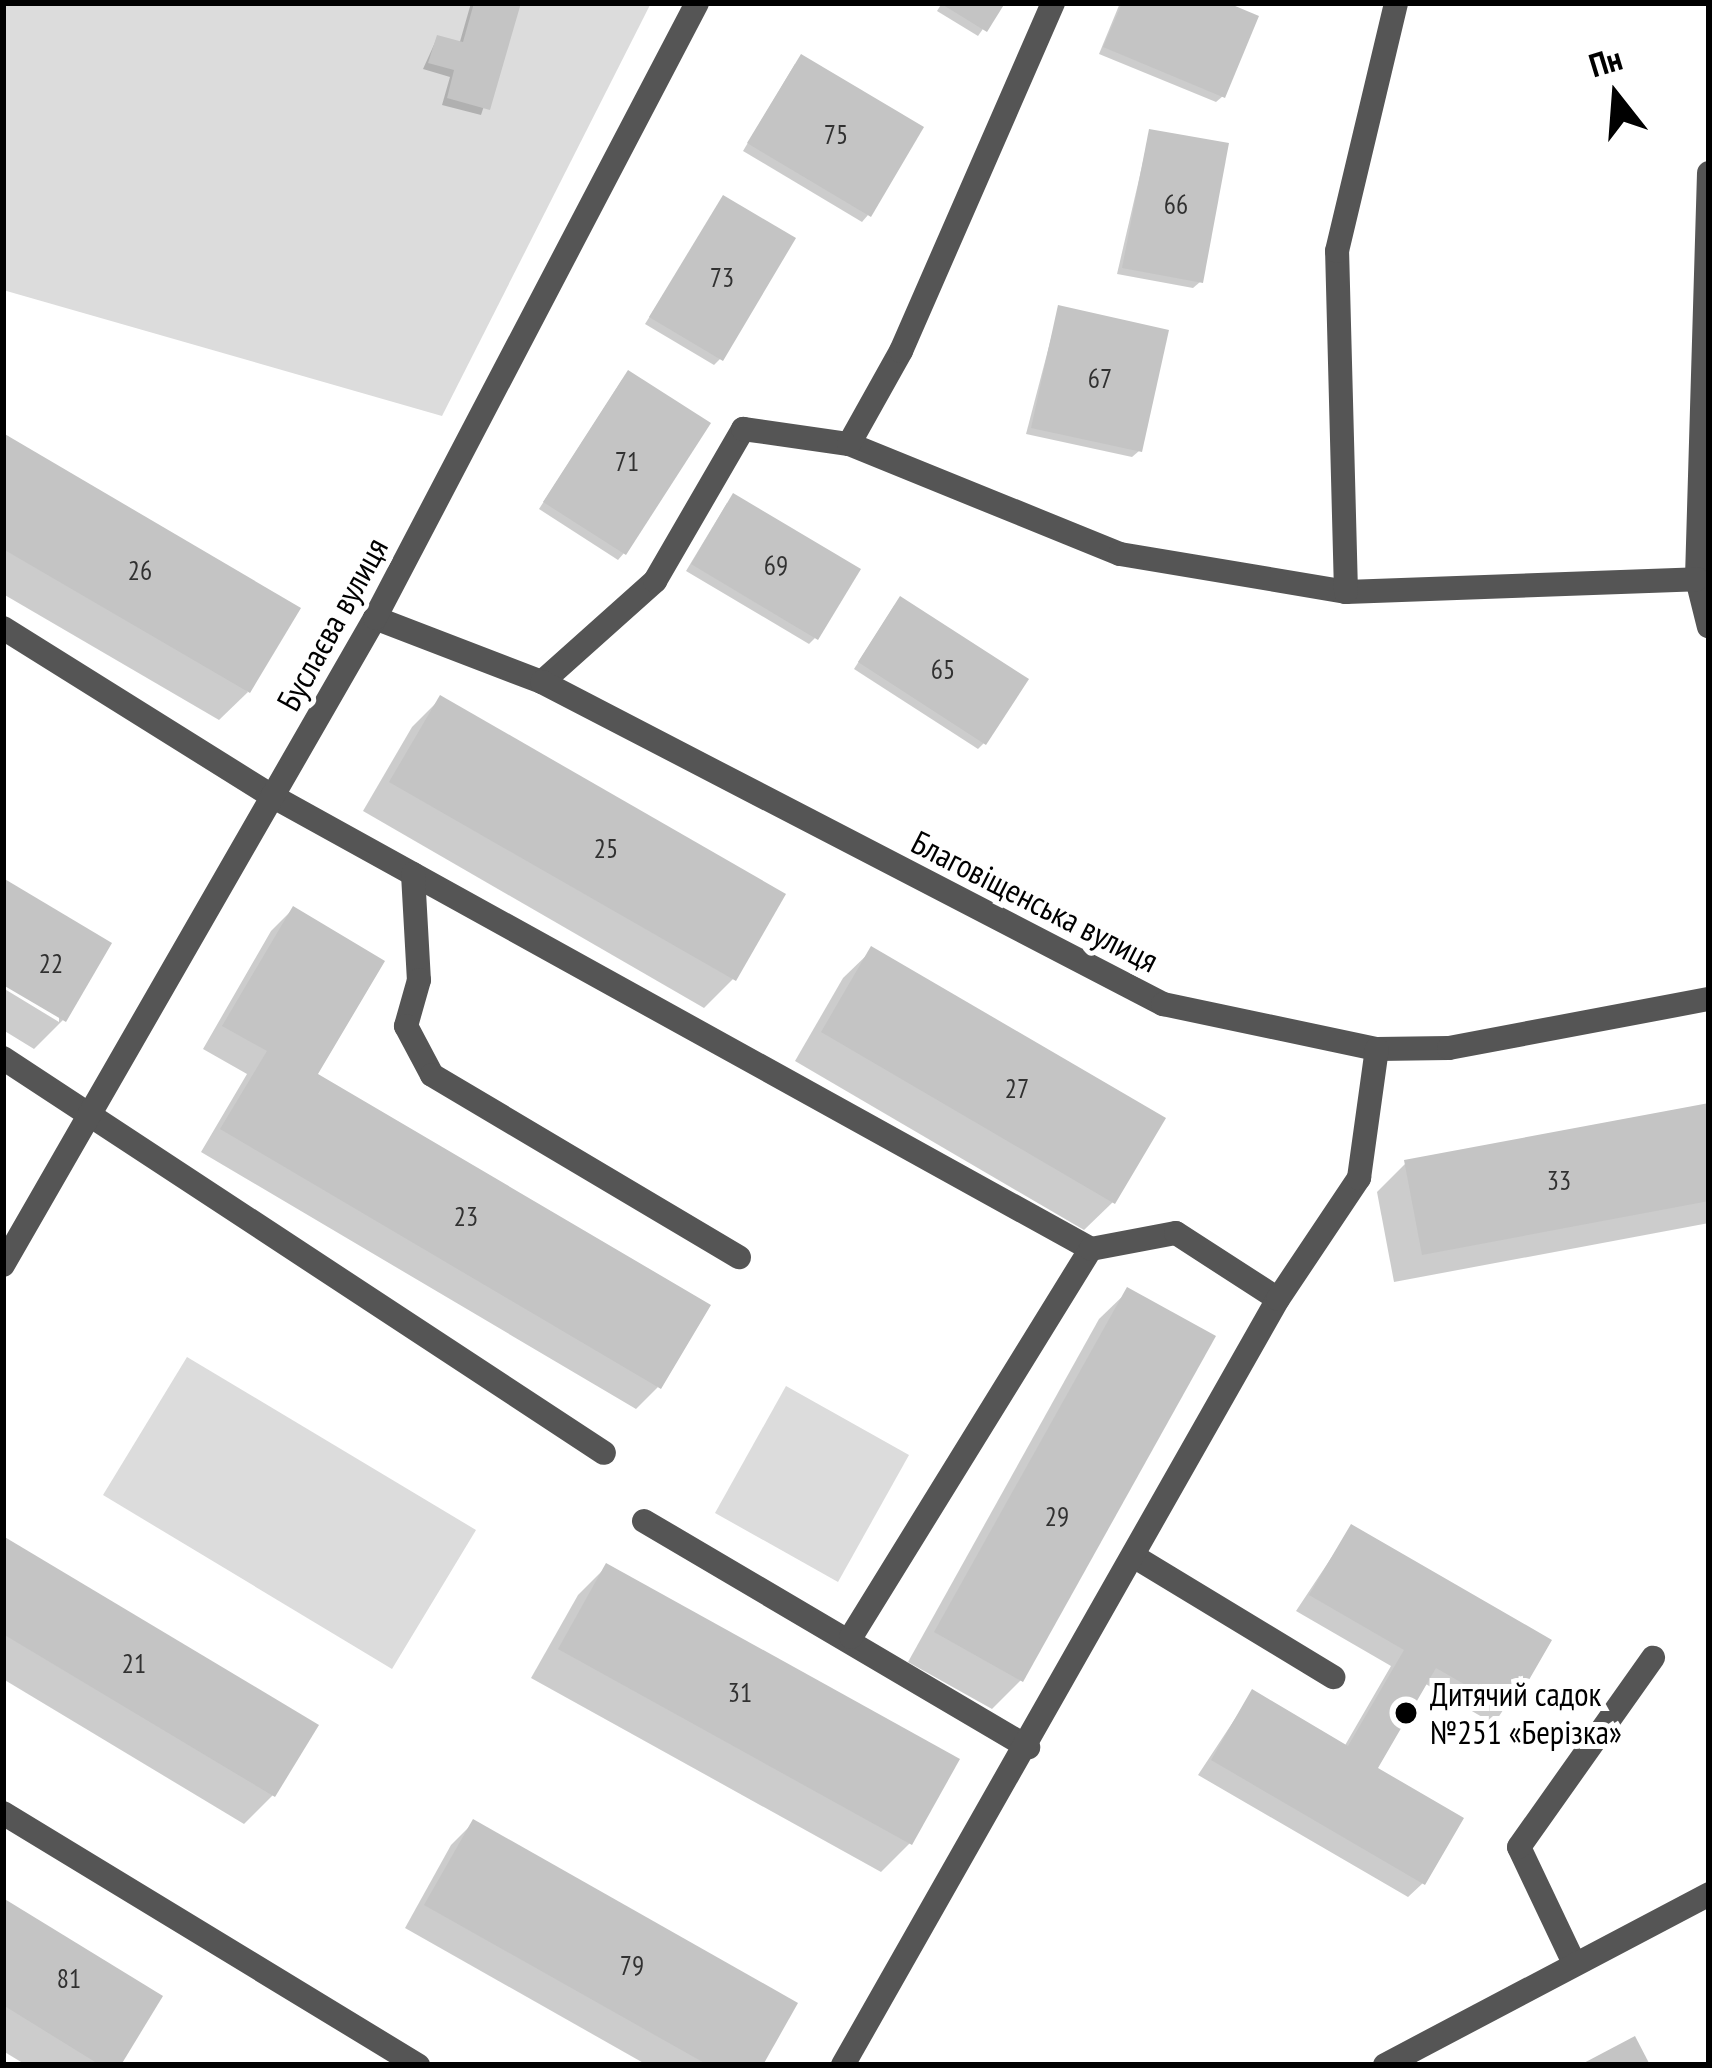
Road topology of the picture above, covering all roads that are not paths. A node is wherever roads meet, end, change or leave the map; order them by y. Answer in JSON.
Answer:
{"nodes":[{"id":1,"x":697,"y":3,"type":"edge"},
{"id":2,"x":1053,"y":3,"type":"edge"},
{"id":3,"x":1396,"y":3,"type":"edge"},
{"id":4,"x":1709,"y":173,"type":"edge"},
{"id":5,"x":849,"y":444,"type":"junction"},
{"id":6,"x":1697,"y":579,"type":"junction"},
{"id":7,"x":1346,"y":592,"type":"junction"},
{"id":8,"x":375,"y":618,"type":"junction"},
{"id":9,"x":1709,"y":627,"type":"edge"},
{"id":10,"x":3,"y":628,"type":"edge"},
{"id":11,"x":542,"y":682,"type":"junction"},
{"id":12,"x":272,"y":796,"type":"junction"},
{"id":13,"x":413,"y":874,"type":"junction"},
{"id":14,"x":1709,"y":999,"type":"edge"},
{"id":15,"x":1377,"y":1049,"type":"junction"},
{"id":16,"x":3,"y":1058,"type":"edge"},
{"id":17,"x":90,"y":1114,"type":"junction"},
{"id":18,"x":1091,"y":1249,"type":"junction"},
{"id":19,"x":739,"y":1258,"type":"dead end"},
{"id":20,"x":3,"y":1265,"type":"edge"},
{"id":21,"x":1278,"y":1299,"type":"junction"},
{"id":22,"x":604,"y":1453,"type":"dead end"},
{"id":23,"x":644,"y":1521,"type":"dead end"},
{"id":24,"x":1135,"y":1557,"type":"junction"},
{"id":25,"x":851,"y":1637,"type":"junction"},
{"id":26,"x":1653,"y":1658,"type":"dead end"},
{"id":27,"x":1333,"y":1677,"type":"dead end"},
{"id":28,"x":1028,"y":1747,"type":"junction"},
{"id":29,"x":3,"y":1813,"type":"edge"},
{"id":30,"x":1709,"y":1894,"type":"edge"},
{"id":31,"x":1574,"y":1963,"type":"junction"},
{"id":32,"x":418,"y":2065,"type":"edge"},
{"id":33,"x":843,"y":2065,"type":"edge"},
{"id":34,"x":1384,"y":2065,"type":"edge"}],
"edges":[{"from":1,"to":8,"type":"street","name":"Буслаєва вулиця"},
{"from":2,"to":5,"type":"street"},
{"from":3,"to":7,"type":"street"},
{"from":4,"to":6,"type":"street"},
{"from":5,"to":7,"type":"street"},
{"from":5,"to":11,"type":"street"},
{"from":6,"to":7,"type":"street"},
{"from":6,"to":9,"type":"street"},
{"from":8,"to":11,"type":"street","name":"Благовіщенська вулиця"},
{"from":8,"to":12,"type":"street","name":"Буслаєва вулиця"},
{"from":10,"to":12,"type":"street"},
{"from":11,"to":15,"type":"street","name":"Благовіщенська вулиця"},
{"from":12,"to":13,"type":"street"},
{"from":12,"to":17,"type":"street","name":"Буслаєва вулиця"},
{"from":13,"to":18,"type":"street"},
{"from":13,"to":19,"type":"street"},
{"from":14,"to":15,"type":"street","name":"Благовіщенська вулиця"},
{"from":15,"to":21,"type":"street"},
{"from":16,"to":17,"type":"street"},
{"from":17,"to":20,"type":"street","name":"Буслаєва вулиця"},
{"from":17,"to":22,"type":"street"},
{"from":18,"to":21,"type":"street"},
{"from":18,"to":25,"type":"street"},
{"from":21,"to":24,"type":"street"},
{"from":23,"to":25,"type":"street"},
{"from":24,"to":27,"type":"street"},
{"from":24,"to":28,"type":"street"},
{"from":25,"to":28,"type":"street"},
{"from":26,"to":31,"type":"street"},
{"from":28,"to":33,"type":"street"},
{"from":29,"to":32,"type":"street"},
{"from":30,"to":31,"type":"street"},
{"from":31,"to":34,"type":"street"}]}
